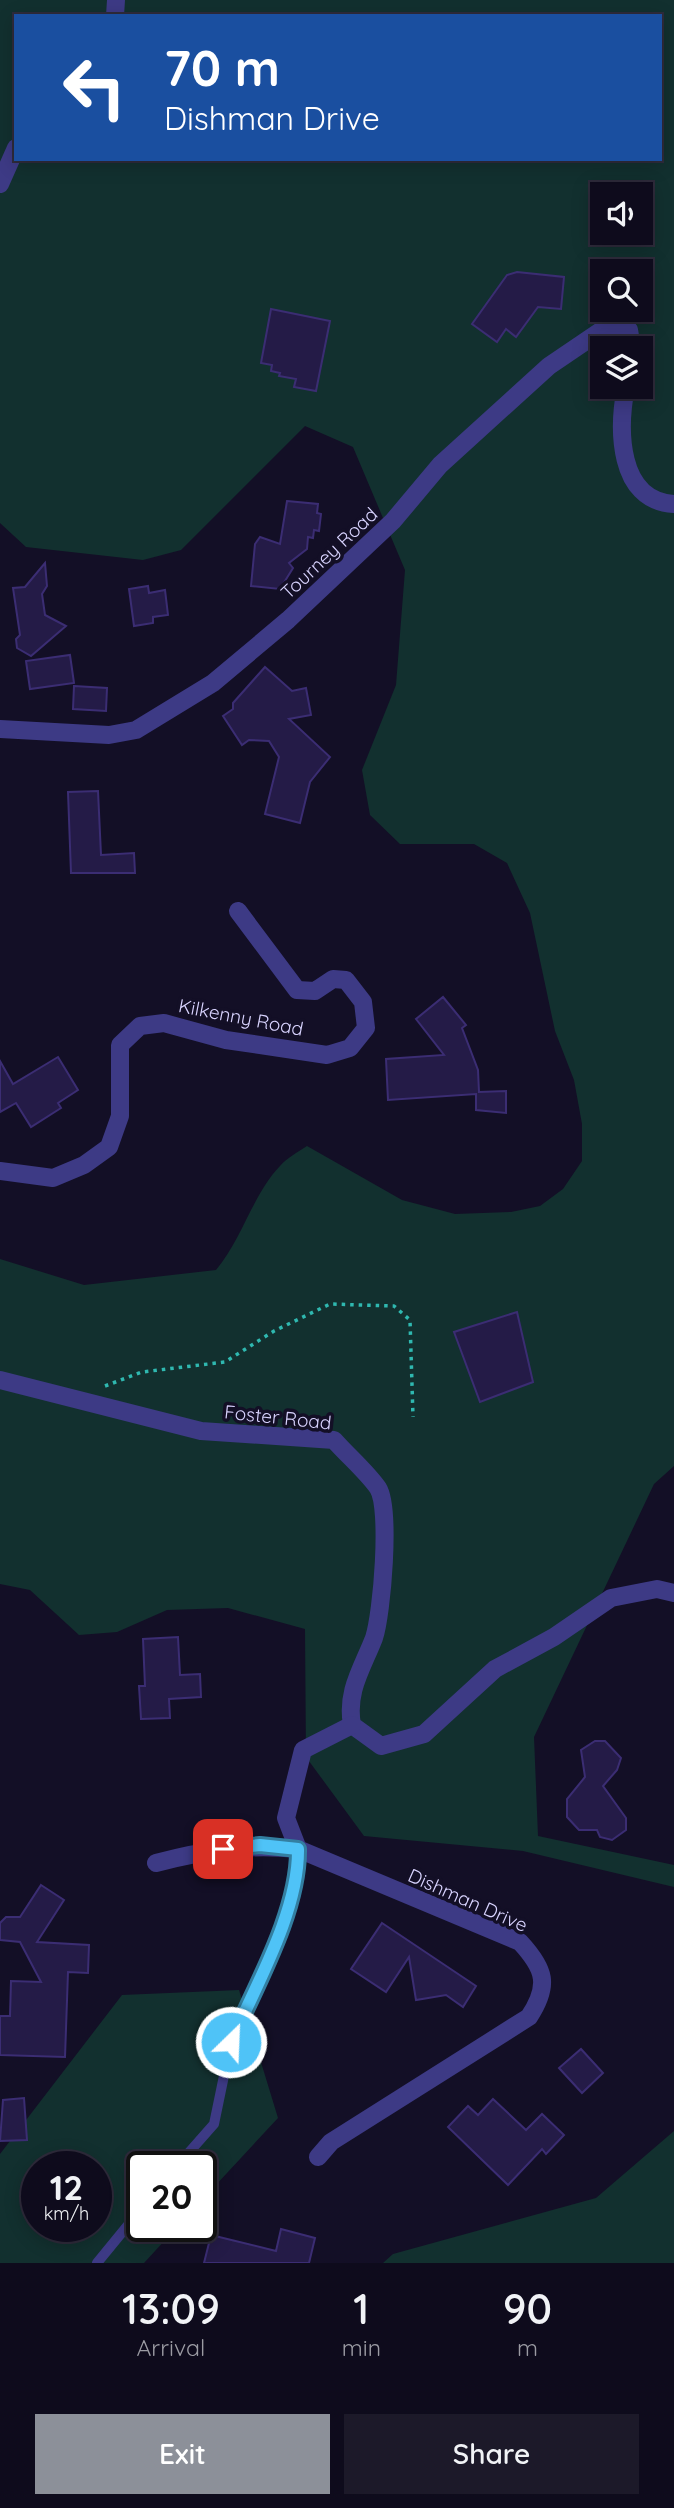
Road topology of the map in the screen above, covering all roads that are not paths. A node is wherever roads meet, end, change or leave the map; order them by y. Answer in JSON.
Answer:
{"nodes":[{"id":1,"x":14,"y":152,"type":"edge"},
{"id":2,"x":0,"y":184,"type":"edge"},
{"id":3,"x":593,"y":336,"type":"edge"},
{"id":4,"x":630,"y":336,"type":"edge"},
{"id":5,"x":590,"y":338,"type":"edge"},
{"id":6,"x":624,"y":399,"type":"edge"},
{"id":7,"x":674,"y":504,"type":"edge"},
{"id":8,"x":0,"y":729,"type":"edge"},
{"id":9,"x":238,"y":911,"type":"dead end"},
{"id":10,"x":0,"y":1171,"type":"edge"},
{"id":11,"x":0,"y":1380,"type":"edge"},
{"id":12,"x":674,"y":1593,"type":"edge"},
{"id":13,"x":352,"y":1725,"type":"junction"},
{"id":14,"x":298,"y":1849,"type":"junction"},
{"id":15,"x":156,"y":1863,"type":"dead end"},
{"id":16,"x":190,"y":2151,"type":"edge"},
{"id":17,"x":318,"y":2157,"type":"dead end"},
{"id":18,"x":126,"y":2228,"type":"edge"},
{"id":19,"x":97,"y":2263,"type":"edge"}],
"edges":[{"from":1,"to":2,"type":"street"},
{"from":3,"to":4,"type":"street","name":"Tourney Road"},
{"from":5,"to":8,"type":"street","name":"Tourney Road"},
{"from":6,"to":7,"type":"street"},
{"from":9,"to":10,"type":"street","name":"Kilkenny Road"},
{"from":11,"to":13,"type":"street","name":"Foster Road"},
{"from":12,"to":13,"type":"street"},
{"from":13,"to":14,"type":"street"},
{"from":14,"to":15,"type":"street","name":"Dishman Drive"},
{"from":14,"to":16,"type":"lane"},
{"from":14,"to":17,"type":"street","name":"Dishman Drive"},
{"from":18,"to":19,"type":"lane"}]}
